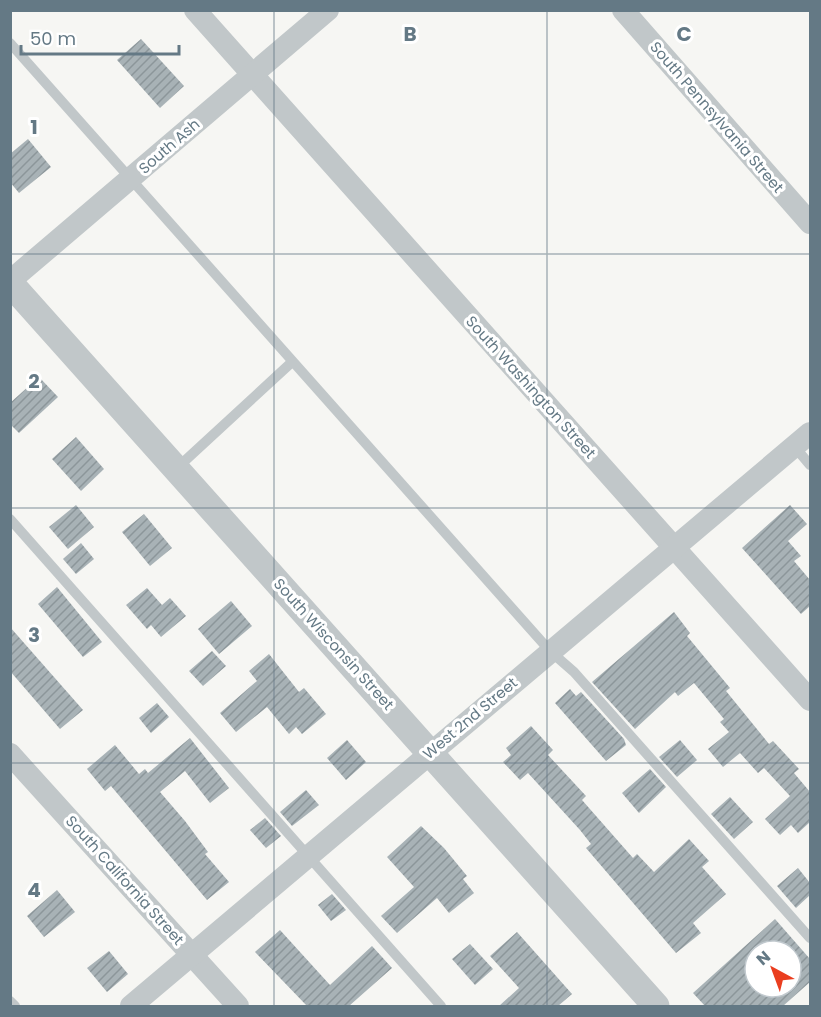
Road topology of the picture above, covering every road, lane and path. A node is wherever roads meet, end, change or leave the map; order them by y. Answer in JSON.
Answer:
{"nodes":[{"id":1,"x":195,"y":10,"type":"edge"},
{"id":2,"x":328,"y":10,"type":"edge"},
{"id":3,"x":623,"y":10,"type":"edge"},
{"id":4,"x":10,"y":43,"type":"edge"},
{"id":5,"x":253,"y":74,"type":"junction"},
{"id":6,"x":130,"y":179,"type":"junction"},
{"id":7,"x":810,"y":223,"type":"edge"},
{"id":8,"x":10,"y":282,"type":"edge"},
{"id":9,"x":292,"y":362,"type":"junction"},
{"id":10,"x":802,"y":439,"type":"edge"},
{"id":11,"x":810,"y":465,"type":"edge"},
{"id":12,"x":177,"y":468,"type":"junction"},
{"id":13,"x":10,"y":519,"type":"edge"},
{"id":14,"x":675,"y":548,"type":"junction"},
{"id":15,"x":550,"y":651,"type":"junction"},
{"id":16,"x":810,"y":700,"type":"edge"},
{"id":17,"x":430,"y":751,"type":"junction"},
{"id":18,"x":10,"y":754,"type":"edge"},
{"id":19,"x":308,"y":856,"type":"junction"},
{"id":20,"x":810,"y":938,"type":"edge"},
{"id":21,"x":192,"y":955,"type":"junction"},
{"id":22,"x":10,"y":1001,"type":"edge"},
{"id":23,"x":15,"y":1006,"type":"edge"},
{"id":24,"x":131,"y":1006,"type":"edge"},
{"id":25,"x":238,"y":1006,"type":"edge"},
{"id":26,"x":441,"y":1006,"type":"edge"},
{"id":27,"x":656,"y":1006,"type":"edge"}],
"edges":[{"from":1,"to":5,"type":"street","name":"South Washington Street"},
{"from":2,"to":5,"type":"street","name":"South Ash"},
{"from":3,"to":7,"type":"street","name":"South Pennsylvania Street"},
{"from":4,"to":6,"type":"lane"},
{"from":5,"to":6,"type":"street","name":"South Ash"},
{"from":5,"to":14,"type":"street","name":"South Washington Street"},
{"from":6,"to":8,"type":"street","name":"South Ash"},
{"from":6,"to":9,"type":"lane"},
{"from":8,"to":12,"type":"street","name":"South Wisconsin Street"},
{"from":9,"to":12,"type":"lane"},
{"from":9,"to":15,"type":"lane"},
{"from":10,"to":11,"type":"lane"},
{"from":10,"to":14,"type":"street","name":"West 2nd Street"},
{"from":12,"to":17,"type":"street","name":"South Wisconsin Street"},
{"from":13,"to":19,"type":"lane"},
{"from":14,"to":15,"type":"street","name":"West 2nd Street"},
{"from":14,"to":16,"type":"street","name":"South Washington Street"},
{"from":15,"to":17,"type":"street","name":"West 2nd Street"},
{"from":15,"to":20,"type":"lane"},
{"from":17,"to":19,"type":"street","name":"West 2nd Street"},
{"from":17,"to":27,"type":"street","name":"South Wisconsin Street"},
{"from":18,"to":21,"type":"street","name":"South California Street"},
{"from":19,"to":21,"type":"street","name":"West 2nd Street"},
{"from":19,"to":26,"type":"lane"},
{"from":21,"to":24,"type":"street","name":"West 2nd Street"},
{"from":21,"to":25,"type":"street","name":"South California Street"},
{"from":22,"to":23,"type":"lane"}]}
